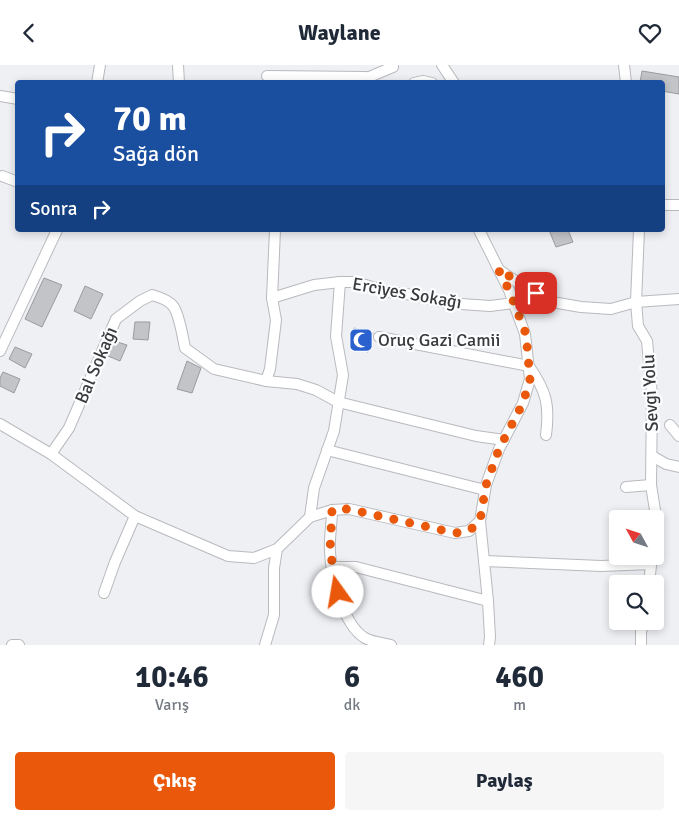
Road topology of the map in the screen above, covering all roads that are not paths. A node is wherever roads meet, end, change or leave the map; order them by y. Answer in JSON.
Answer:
{"nodes":[{"id":1,"x":100,"y":65,"type":"edge"},
{"id":2,"x":178,"y":65,"type":"edge"},
{"id":3,"x":442,"y":65,"type":"edge"},
{"id":4,"x":624,"y":65,"type":"edge"},
{"id":5,"x":393,"y":67,"type":"dead end"},
{"id":6,"x":266,"y":74,"type":"edge"},
{"id":7,"x":98,"y":80,"type":"edge"},
{"id":8,"x":179,"y":80,"type":"edge"},
{"id":9,"x":363,"y":80,"type":"edge"},
{"id":10,"x":452,"y":80,"type":"edge"},
{"id":11,"x":626,"y":80,"type":"edge"},
{"id":12,"x":0,"y":96,"type":"edge"},
{"id":13,"x":15,"y":98,"type":"edge"},
{"id":14,"x":2,"y":176,"type":"dead end"},
{"id":15,"x":15,"y":181,"type":"edge"},
{"id":16,"x":665,"y":205,"type":"edge"},
{"id":17,"x":679,"y":205,"type":"edge"},
{"id":18,"x":56,"y":232,"type":"edge"},
{"id":19,"x":275,"y":232,"type":"edge"},
{"id":20,"x":480,"y":232,"type":"edge"},
{"id":21,"x":639,"y":232,"type":"edge"},
{"id":22,"x":498,"y":269,"type":"junction"},
{"id":23,"x":340,"y":282,"type":"junction"},
{"id":24,"x":272,"y":298,"type":"junction"},
{"id":25,"x":679,"y":299,"type":"edge"},
{"id":26,"x":636,"y":302,"type":"junction"},
{"id":27,"x":514,"y":303,"type":"junction"},
{"id":28,"x":379,"y":337,"type":"dead end"},
{"id":29,"x":0,"y":351,"type":"edge"},
{"id":30,"x":529,"y":366,"type":"junction"},
{"id":31,"x":266,"y":381,"type":"junction"},
{"id":32,"x":338,"y":402,"type":"junction"},
{"id":33,"x":0,"y":424,"type":"edge"},
{"id":34,"x":670,"y":425,"type":"dead end"},
{"id":35,"x":546,"y":435,"type":"dead end"},
{"id":36,"x":679,"y":436,"type":"edge"},
{"id":37,"x":504,"y":440,"type":"junction"},
{"id":38,"x":327,"y":450,"type":"junction"},
{"id":39,"x":51,"y":454,"type":"junction"},
{"id":40,"x":652,"y":456,"type":"junction"},
{"id":41,"x":679,"y":467,"type":"edge"},
{"id":42,"x":651,"y":485,"type":"junction"},
{"id":43,"x":626,"y":487,"type":"dead end"},
{"id":44,"x":485,"y":490,"type":"junction"},
{"id":45,"x":332,"y":510,"type":"junction"},
{"id":46,"x":655,"y":510,"type":"edge"},
{"id":47,"x":135,"y":516,"type":"junction"},
{"id":48,"x":310,"y":517,"type":"junction"},
{"id":49,"x":480,"y":521,"type":"junction"},
{"id":50,"x":277,"y":549,"type":"junction"},
{"id":51,"x":484,"y":561,"type":"junction"},
{"id":52,"x":609,"y":564,"type":"edge"},
{"id":53,"x":332,"y":567,"type":"junction"},
{"id":54,"x":104,"y":593,"type":"dead end"},
{"id":55,"x":488,"y":601,"type":"junction"},
{"id":56,"x":641,"y":632,"type":"joint"},
{"id":57,"x":12,"y":645,"type":"edge"},
{"id":58,"x":19,"y":645,"type":"edge"},
{"id":59,"x":265,"y":645,"type":"edge"},
{"id":60,"x":391,"y":645,"type":"edge"},
{"id":61,"x":489,"y":645,"type":"edge"},
{"id":62,"x":636,"y":645,"type":"edge"},
{"id":63,"x":641,"y":645,"type":"edge"}],
"edges":[{"from":1,"to":7,"type":"street"},
{"from":2,"to":8,"type":"street"},
{"from":3,"to":10,"type":"street"},
{"from":4,"to":11,"type":"street"},
{"from":5,"to":9,"type":"street"},
{"from":6,"to":9,"type":"street"},
{"from":12,"to":13,"type":"street"},
{"from":14,"to":15,"type":"street"},
{"from":16,"to":17,"type":"street"},
{"from":18,"to":29,"type":"street"},
{"from":19,"to":24,"type":"street"},
{"from":20,"to":22,"type":"street"},
{"from":21,"to":26,"type":"street","name":"Sevgi Yolu"},
{"from":22,"to":26,"type":"street"},
{"from":22,"to":27,"type":"street"},
{"from":23,"to":24,"type":"street","name":"Erciyes Sokağı"},
{"from":23,"to":27,"type":"street","name":"Erciyes Sokağı"},
{"from":23,"to":32,"type":"street"},
{"from":24,"to":31,"type":"street"},
{"from":25,"to":26,"type":"street"},
{"from":26,"to":40,"type":"street","name":"Sevgi Yolu"},
{"from":27,"to":30,"type":"street"},
{"from":28,"to":30,"type":"street"},
{"from":30,"to":35,"type":"street"},
{"from":30,"to":37,"type":"street"},
{"from":31,"to":32,"type":"street"},
{"from":31,"to":39,"type":"street","name":"Bal Sokağı"},
{"from":32,"to":37,"type":"street"},
{"from":32,"to":38,"type":"street"},
{"from":33,"to":39,"type":"street"},
{"from":34,"to":36,"type":"street"},
{"from":37,"to":44,"type":"street"},
{"from":38,"to":44,"type":"street"},
{"from":38,"to":48,"type":"street"},
{"from":39,"to":47,"type":"street"},
{"from":40,"to":41,"type":"street"},
{"from":40,"to":42,"type":"street","name":"Sevgi Yolu"},
{"from":42,"to":43,"type":"street"},
{"from":42,"to":46,"type":"street","name":"Sevgi Yolu"},
{"from":44,"to":49,"type":"street"},
{"from":45,"to":48,"type":"street"},
{"from":45,"to":49,"type":"street"},
{"from":45,"to":53,"type":"street"},
{"from":47,"to":50,"type":"street"},
{"from":47,"to":54,"type":"street"},
{"from":48,"to":50,"type":"street"},
{"from":49,"to":51,"type":"street"},
{"from":50,"to":59,"type":"street"},
{"from":51,"to":52,"type":"street"},
{"from":51,"to":55,"type":"street"},
{"from":53,"to":55,"type":"street"},
{"from":53,"to":60,"type":"street"},
{"from":55,"to":61,"type":"street"},
{"from":56,"to":62,"type":"street"},
{"from":56,"to":63,"type":"street"},
{"from":57,"to":58,"type":"street"}]}
